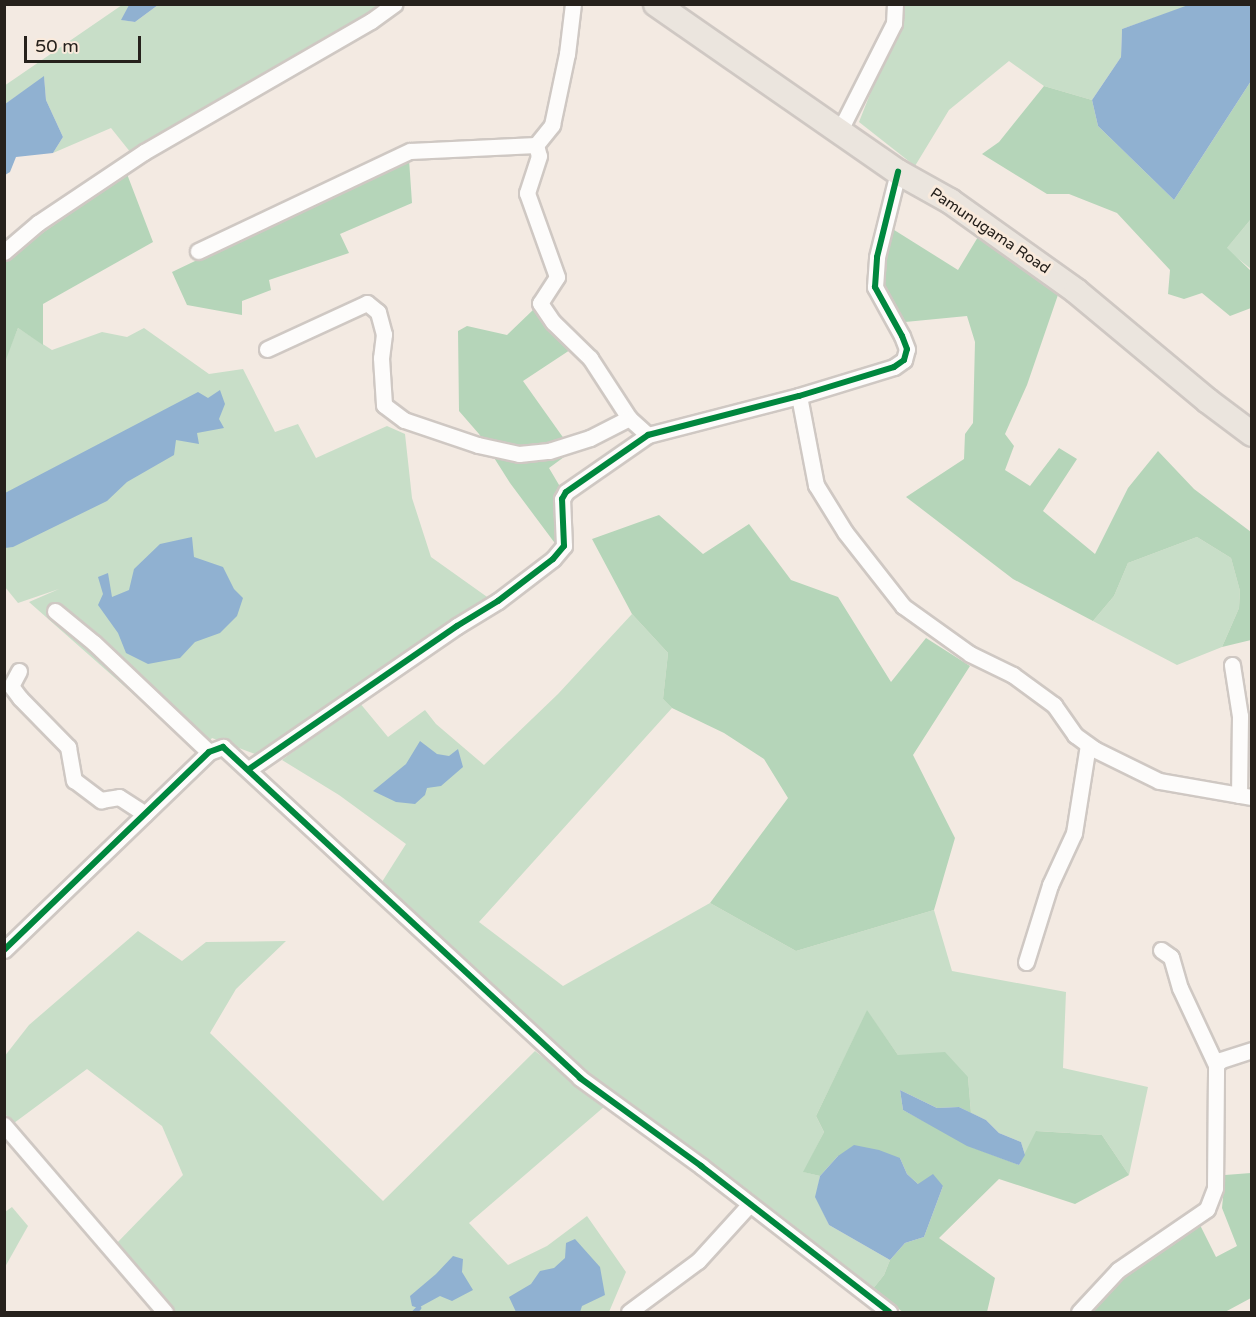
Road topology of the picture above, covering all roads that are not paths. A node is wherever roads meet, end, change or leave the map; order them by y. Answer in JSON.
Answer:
{"nodes":[{"id":1,"x":394,"y":4,"type":"edge"},
{"id":2,"x":573,"y":4,"type":"edge"},
{"id":3,"x":656,"y":4,"type":"edge"},
{"id":4,"x":895,"y":4,"type":"edge"},
{"id":5,"x":840,"y":130,"type":"junction"},
{"id":6,"x":536,"y":145,"type":"junction"},
{"id":7,"x":898,"y":172,"type":"junction"},
{"id":8,"x":198,"y":251,"type":"dead end"},
{"id":9,"x":4,"y":252,"type":"edge"},
{"id":10,"x":267,"y":350,"type":"dead end"},
{"id":11,"x":799,"y":396,"type":"junction"},
{"id":12,"x":629,"y":417,"type":"junction"},
{"id":13,"x":1251,"y":434,"type":"edge"},
{"id":14,"x":648,"y":435,"type":"junction"},
{"id":15,"x":55,"y":611,"type":"dead end"},
{"id":16,"x":1232,"y":664,"type":"dead end"},
{"id":17,"x":19,"y":671,"type":"dead end"},
{"id":18,"x":1088,"y":744,"type":"junction"},
{"id":19,"x":209,"y":753,"type":"junction"},
{"id":20,"x":249,"y":769,"type":"junction"},
{"id":21,"x":1245,"y":796,"type":"edge"},
{"id":22,"x":145,"y":814,"type":"junction"},
{"id":23,"x":4,"y":950,"type":"edge"},
{"id":24,"x":1161,"y":950,"type":"dead end"},
{"id":25,"x":1026,"y":962,"type":"dead end"},
{"id":26,"x":1251,"y":1050,"type":"edge"},
{"id":27,"x":1216,"y":1065,"type":"junction"},
{"id":28,"x":4,"y":1125,"type":"edge"},
{"id":29,"x":749,"y":1205,"type":"junction"},
{"id":30,"x":883,"y":1311,"type":"edge"},
{"id":31,"x":165,"y":1312,"type":"edge"},
{"id":32,"x":628,"y":1312,"type":"edge"},
{"id":33,"x":1079,"y":1312,"type":"edge"}],
"edges":[{"from":1,"to":9,"type":"street"},
{"from":2,"to":6,"type":"street"},
{"from":3,"to":5,"type":"main road","name":"Pamunugama Road"},
{"from":4,"to":5,"type":"street"},
{"from":5,"to":7,"type":"main road","name":"Pamunugama Road"},
{"from":6,"to":8,"type":"street"},
{"from":6,"to":12,"type":"street"},
{"from":7,"to":11,"type":"street"},
{"from":7,"to":13,"type":"main road","name":"Pamunugama Road"},
{"from":10,"to":12,"type":"street"},
{"from":11,"to":14,"type":"street"},
{"from":11,"to":18,"type":"street"},
{"from":12,"to":14,"type":"street"},
{"from":14,"to":20,"type":"street"},
{"from":15,"to":19,"type":"street"},
{"from":16,"to":21,"type":"street"},
{"from":17,"to":22,"type":"street"},
{"from":18,"to":21,"type":"street"},
{"from":18,"to":25,"type":"street"},
{"from":19,"to":20,"type":"street"},
{"from":19,"to":22,"type":"street"},
{"from":20,"to":29,"type":"street"},
{"from":22,"to":23,"type":"street"},
{"from":24,"to":27,"type":"street"},
{"from":26,"to":27,"type":"street"},
{"from":27,"to":33,"type":"street"},
{"from":28,"to":31,"type":"street"},
{"from":29,"to":30,"type":"street"},
{"from":29,"to":32,"type":"street"}]}
